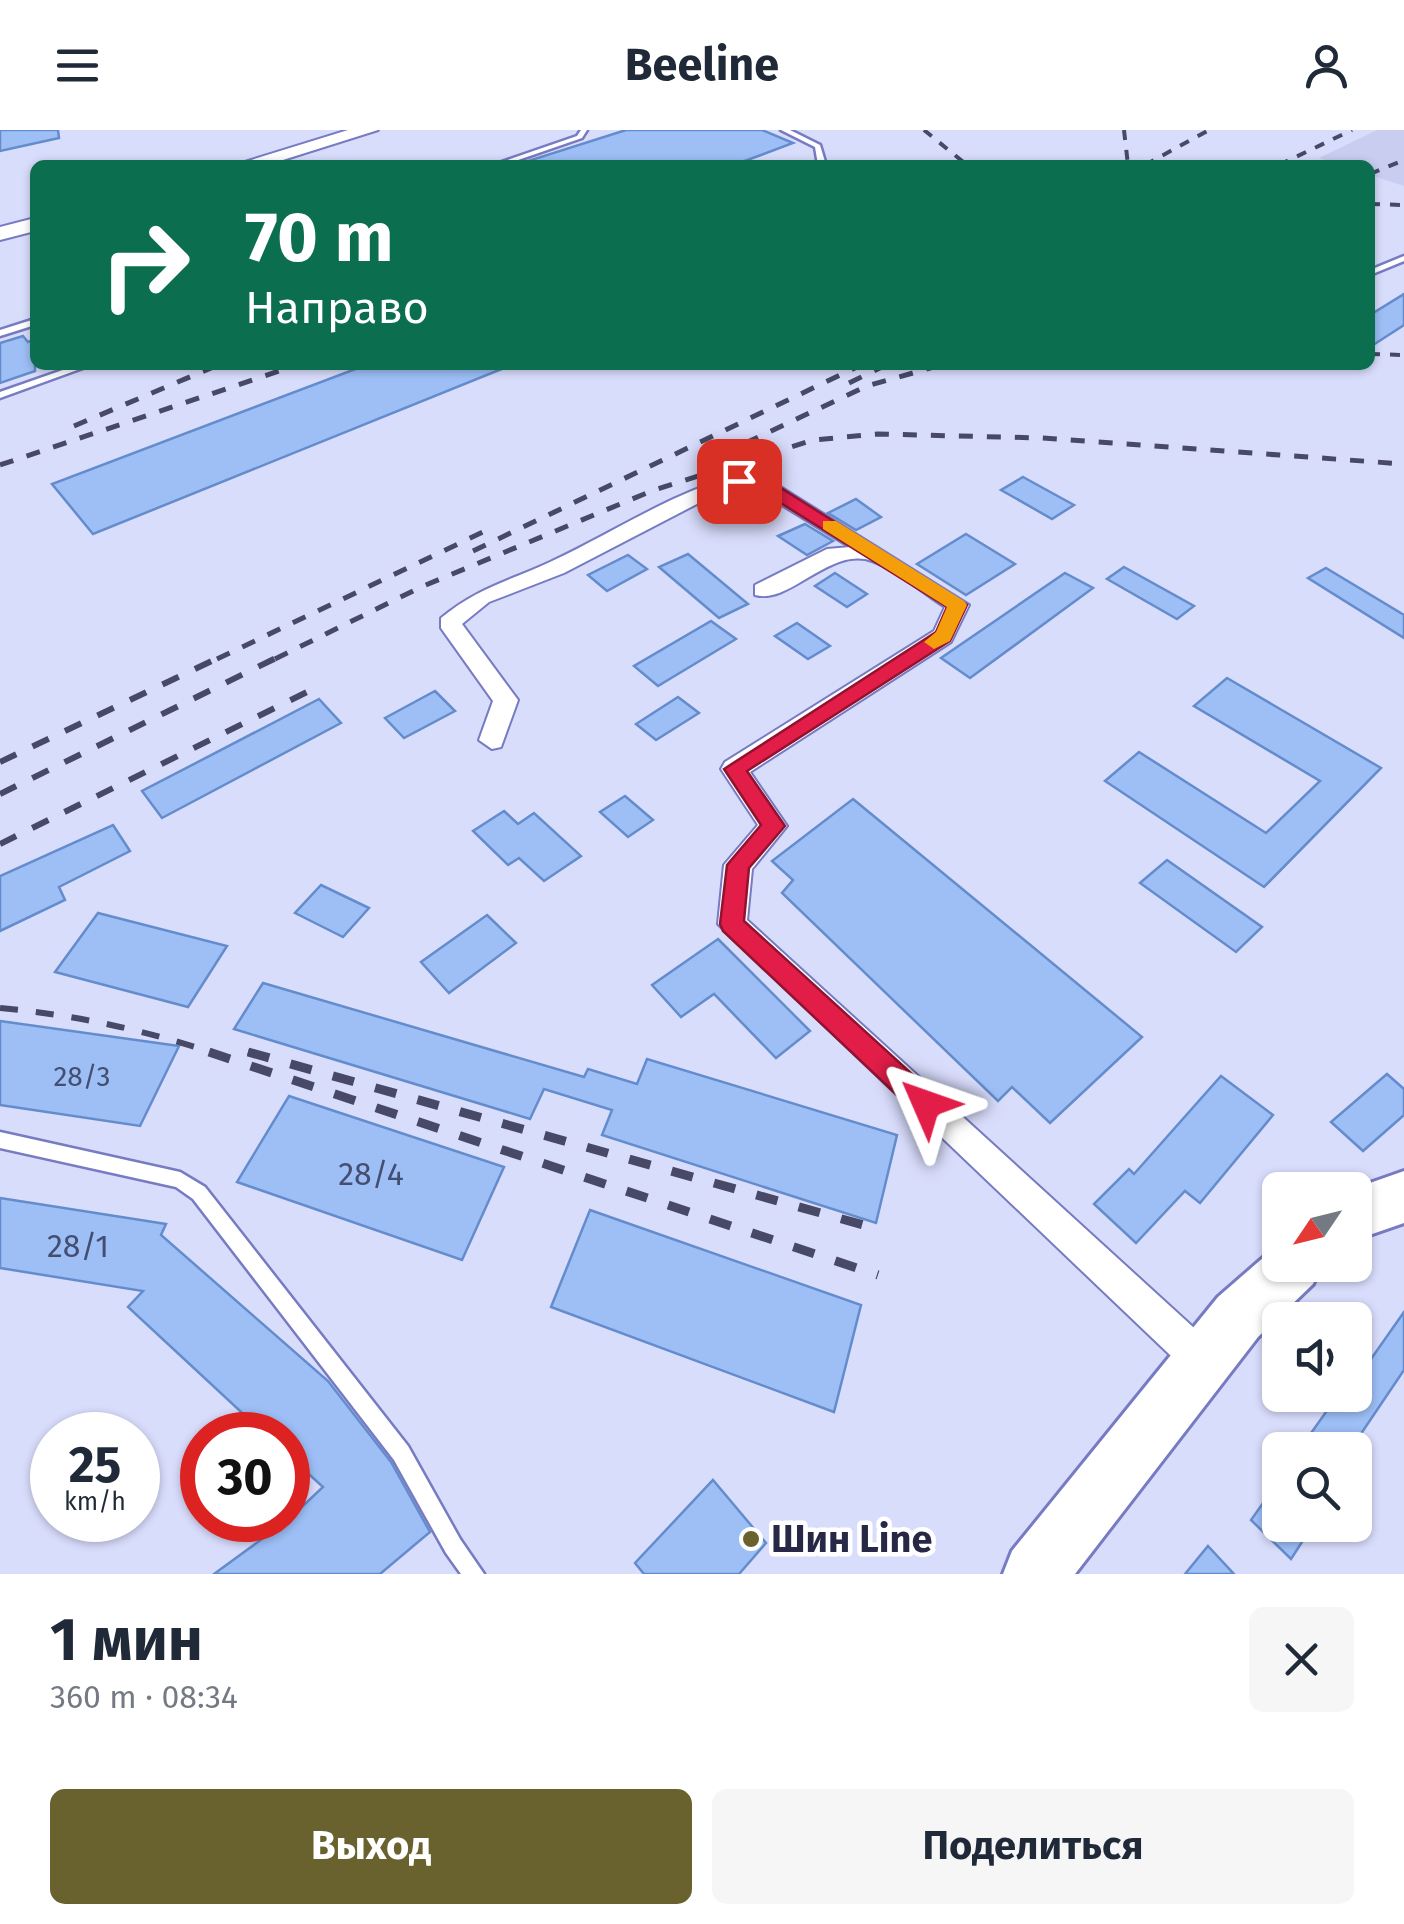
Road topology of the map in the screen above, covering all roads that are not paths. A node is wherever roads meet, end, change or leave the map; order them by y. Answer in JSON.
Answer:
{"nodes":[{"id":1,"x":368,"y":130,"type":"edge"},
{"id":2,"x":584,"y":130,"type":"edge"},
{"id":3,"x":784,"y":130,"type":"edge"},
{"id":4,"x":262,"y":160,"type":"edge"},
{"id":5,"x":512,"y":160,"type":"edge"},
{"id":6,"x":821,"y":160,"type":"edge"},
{"id":7,"x":30,"y":225,"type":"edge"},
{"id":8,"x":0,"y":234,"type":"edge"},
{"id":9,"x":1404,"y":258,"type":"edge"},
{"id":10,"x":1375,"y":271,"type":"edge"},
{"id":11,"x":30,"y":323,"type":"edge"},
{"id":12,"x":0,"y":332,"type":"edge"},
{"id":13,"x":72,"y":370,"type":"edge"},
{"id":14,"x":0,"y":395,"type":"edge"},
{"id":15,"x":875,"y":553,"type":"junction"},
{"id":16,"x":764,"y":590,"type":"dead end"},
{"id":17,"x":492,"y":740,"type":"dead end"},
{"id":18,"x":0,"y":1140,"type":"edge"},
{"id":19,"x":1404,"y":1198,"type":"edge"},
{"id":20,"x":1372,"y":1208,"type":"edge"},
{"id":21,"x":1275,"y":1282,"type":"edge"},
{"id":22,"x":1203,"y":1361,"type":"junction"},
{"id":23,"x":474,"y":1574,"type":"edge"},
{"id":24,"x":1036,"y":1574,"type":"edge"}],
"edges":[{"from":1,"to":4,"type":"main road"},
{"from":2,"to":5,"type":"lane"},
{"from":3,"to":6,"type":"lane"},
{"from":7,"to":8,"type":"main road"},
{"from":9,"to":10,"type":"lane"},
{"from":11,"to":12,"type":"lane"},
{"from":13,"to":14,"type":"lane"},
{"from":15,"to":16,"type":"street"},
{"from":15,"to":17,"type":"street"},
{"from":15,"to":22,"type":"street"},
{"from":18,"to":23,"type":"lane"},
{"from":19,"to":20,"type":"main road"},
{"from":21,"to":22,"type":"main road"},
{"from":22,"to":24,"type":"main road"}]}
